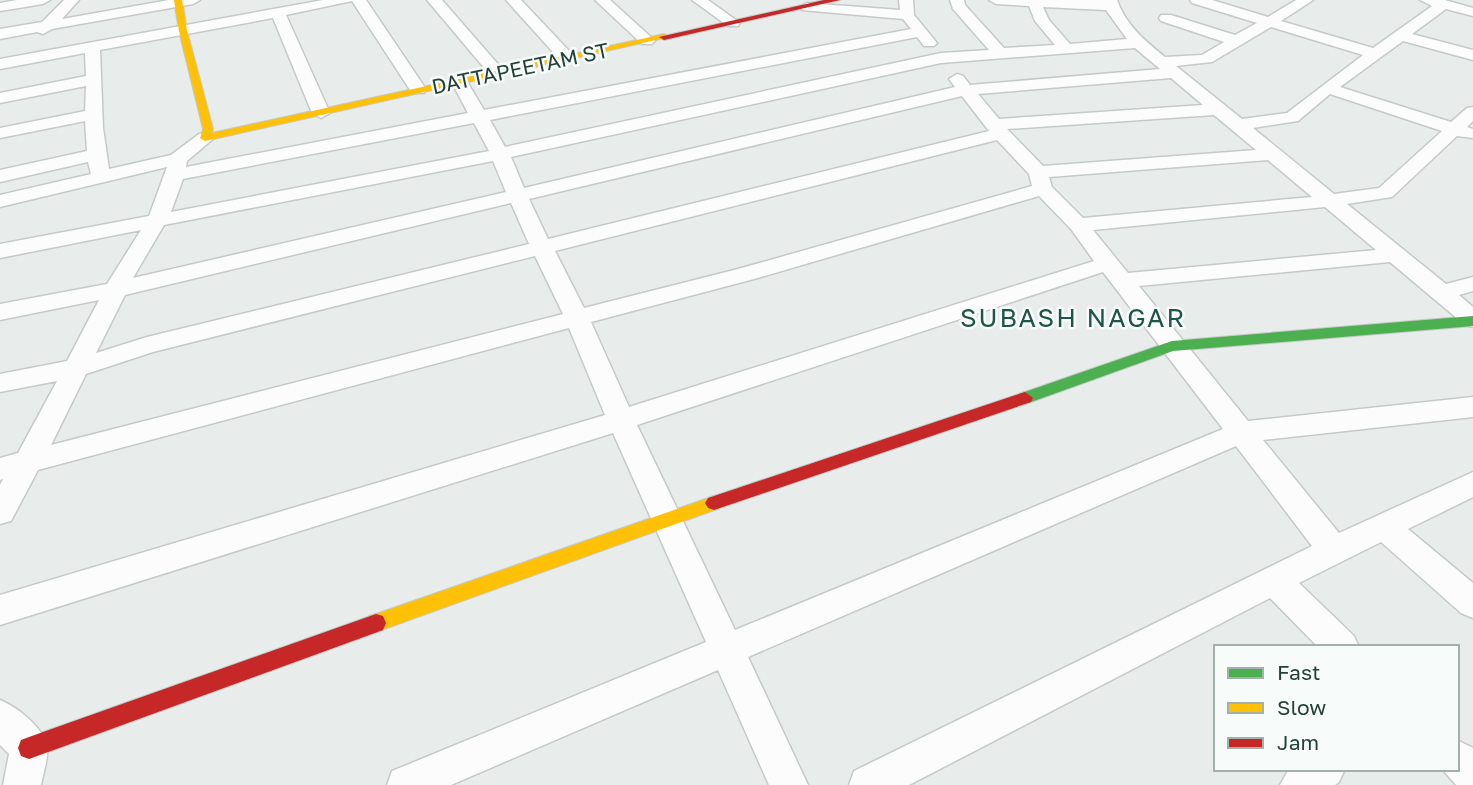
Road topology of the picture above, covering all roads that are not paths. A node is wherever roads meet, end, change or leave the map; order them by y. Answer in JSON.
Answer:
{"nodes":[{"id":1,"x":43,"y":0,"type":"edge"},
{"id":2,"x":72,"y":0,"type":"edge"},
{"id":3,"x":346,"y":0,"type":"edge"},
{"id":4,"x":359,"y":0,"type":"edge"},
{"id":5,"x":434,"y":0,"type":"edge"},
{"id":6,"x":513,"y":0,"type":"edge"},
{"id":7,"x":602,"y":0,"type":"edge"},
{"id":8,"x":699,"y":0,"type":"edge"},
{"id":9,"x":836,"y":0,"type":"edge"},
{"id":10,"x":957,"y":0,"type":"edge"},
{"id":11,"x":996,"y":0,"type":"edge"},
{"id":12,"x":1197,"y":0,"type":"edge"},
{"id":13,"x":1304,"y":0,"type":"edge"},
{"id":14,"x":1427,"y":0,"type":"edge"},
{"id":15,"x":183,"y":1,"type":"edge"},
{"id":16,"x":1034,"y":2,"type":"junction"},
{"id":17,"x":1111,"y":3,"type":"edge"},
{"id":18,"x":1444,"y":4,"type":"junction"},
{"id":19,"x":0,"y":7,"type":"edge"},
{"id":20,"x":807,"y":7,"type":"junction"},
{"id":21,"x":907,"y":8,"type":"edge"},
{"id":22,"x":1473,"y":12,"type":"edge"},
{"id":23,"x":278,"y":13,"type":"junction"},
{"id":24,"x":1166,"y":18,"type":"dead end"},
{"id":25,"x":1270,"y":22,"type":"junction"},
{"id":26,"x":733,"y":23,"type":"junction"},
{"id":27,"x":46,"y":27,"type":"junction"},
{"id":28,"x":183,"y":31,"type":"junction"},
{"id":29,"x":920,"y":32,"type":"junction"},
{"id":30,"x":0,"y":34,"type":"edge"},
{"id":31,"x":1399,"y":35,"type":"junction"},
{"id":32,"x":647,"y":41,"type":"junction"},
{"id":33,"x":1237,"y":41,"type":"junction"},
{"id":34,"x":1138,"y":43,"type":"junction"},
{"id":35,"x":92,"y":48,"type":"junction"},
{"id":36,"x":1066,"y":48,"type":"junction"},
{"id":37,"x":999,"y":52,"type":"junction"},
{"id":38,"x":1374,"y":53,"type":"junction"},
{"id":39,"x":1473,"y":55,"type":"edge"},
{"id":40,"x":573,"y":56,"type":"junction"},
{"id":41,"x":941,"y":58,"type":"junction"},
{"id":42,"x":20,"y":60,"type":"junction"},
{"id":43,"x":0,"y":64,"type":"edge"},
{"id":44,"x":1169,"y":67,"type":"junction"},
{"id":45,"x":497,"y":73,"type":"junction"},
{"id":46,"x":0,"y":79,"type":"edge"},
{"id":47,"x":96,"y":79,"type":"junction"},
{"id":48,"x":459,"y":81,"type":"junction"},
{"id":49,"x":1327,"y":88,"type":"junction"},
{"id":50,"x":418,"y":89,"type":"junction"},
{"id":51,"x":616,"y":90,"type":"joint"},
{"id":52,"x":966,"y":90,"type":"junction"},
{"id":53,"x":0,"y":98,"type":"edge"},
{"id":54,"x":1220,"y":109,"type":"junction"},
{"id":55,"x":1473,"y":112,"type":"edge"},
{"id":56,"x":321,"y":113,"type":"junction"},
{"id":57,"x":93,"y":114,"type":"junction"},
{"id":58,"x":478,"y":116,"type":"junction"},
{"id":59,"x":635,"y":125,"type":"joint"},
{"id":60,"x":1240,"y":125,"type":"junction"},
{"id":61,"x":998,"y":129,"type":"junction"},
{"id":62,"x":1464,"y":132,"type":"edge"},
{"id":63,"x":0,"y":133,"type":"edge"},
{"id":64,"x":205,"y":138,"type":"junction"},
{"id":65,"x":500,"y":154,"type":"junction"},
{"id":66,"x":1272,"y":154,"type":"junction"},
{"id":67,"x":95,"y":155,"type":"junction"},
{"id":68,"x":176,"y":167,"type":"junction"},
{"id":69,"x":0,"y":176,"type":"edge"},
{"id":70,"x":101,"y":176,"type":"junction"},
{"id":71,"x":1041,"y":180,"type":"junction"},
{"id":72,"x":518,"y":197,"type":"junction"},
{"id":73,"x":1328,"y":201,"type":"junction"},
{"id":74,"x":4,"y":205,"type":"edge"},
{"id":75,"x":705,"y":206,"type":"joint"},
{"id":76,"x":158,"y":222,"type":"junction"},
{"id":77,"x":1078,"y":225,"type":"junction"},
{"id":78,"x":544,"y":247,"type":"junction"},
{"id":79,"x":0,"y":251,"type":"edge"},
{"id":80,"x":1394,"y":255,"type":"junction"},
{"id":81,"x":1114,"y":273,"type":"junction"},
{"id":82,"x":1473,"y":284,"type":"edge"},
{"id":83,"x":115,"y":290,"type":"junction"},
{"id":84,"x":1442,"y":293,"type":"junction"},
{"id":85,"x":0,"y":312,"type":"edge"},
{"id":86,"x":577,"y":318,"type":"junction"},
{"id":87,"x":1473,"y":320,"type":"edge"},
{"id":88,"x":1172,"y":346,"type":"junction"},
{"id":89,"x":78,"y":368,"type":"junction"},
{"id":90,"x":0,"y":383,"type":"edge"},
{"id":91,"x":1473,"y":407,"type":"edge"},
{"id":92,"x":621,"y":420,"type":"junction"},
{"id":93,"x":1242,"y":432,"type":"junction"},
{"id":94,"x":29,"y":461,"type":"junction"},
{"id":95,"x":0,"y":468,"type":"edge"},
{"id":96,"x":1473,"y":484,"type":"edge"},
{"id":97,"x":0,"y":512,"type":"edge"},
{"id":98,"x":667,"y":518,"type":"junction"},
{"id":99,"x":1385,"y":527,"type":"junction"},
{"id":100,"x":1334,"y":550,"type":"junction"},
{"id":101,"x":1274,"y":580,"type":"junction"},
{"id":102,"x":1473,"y":603,"type":"edge"},
{"id":103,"x":0,"y":610,"type":"edge"},
{"id":104,"x":1340,"y":645,"type":"edge"},
{"id":105,"x":726,"y":648,"type":"junction"},
{"id":106,"x":0,"y":718,"type":"edge"},
{"id":107,"x":29,"y":748,"type":"junction"},
{"id":108,"x":1459,"y":762,"type":"edge"},
{"id":109,"x":1323,"y":771,"type":"edge"},
{"id":110,"x":1473,"y":775,"type":"edge"},
{"id":111,"x":22,"y":785,"type":"edge"},
{"id":112,"x":406,"y":785,"type":"edge"},
{"id":113,"x":789,"y":785,"type":"edge"},
{"id":114,"x":868,"y":785,"type":"edge"},
{"id":115,"x":1299,"y":785,"type":"edge"}],
"edges":[{"from":1,"to":19,"type":"street"},
{"from":2,"to":27,"type":"street"},
{"from":3,"to":23,"type":"street"},
{"from":4,"to":50,"type":"street"},
{"from":5,"to":45,"type":"street"},
{"from":6,"to":40,"type":"street"},
{"from":7,"to":32,"type":"street"},
{"from":8,"to":26,"type":"street"},
{"from":9,"to":20,"type":"street","name":"DATTAPEETAM ST"},
{"from":10,"to":37,"type":"street"},
{"from":11,"to":16,"type":"street"},
{"from":12,"to":25,"type":"street"},
{"from":13,"to":25,"type":"street"},
{"from":14,"to":18,"type":"street"},
{"from":15,"to":27,"type":"street"},
{"from":15,"to":28,"type":"street"},
{"from":16,"to":17,"type":"street"},
{"from":16,"to":36,"type":"street"},
{"from":17,"to":34,"type":"street"},
{"from":18,"to":22,"type":"street"},
{"from":18,"to":31,"type":"street"},
{"from":20,"to":21,"type":"street"},
{"from":20,"to":26,"type":"street","name":"DATTAPEETAM ST"},
{"from":21,"to":29,"type":"street"},
{"from":23,"to":28,"type":"street"},
{"from":23,"to":56,"type":"street"},
{"from":24,"to":33,"type":"street"},
{"from":25,"to":33,"type":"street"},
{"from":25,"to":38,"type":"street"},
{"from":26,"to":32,"type":"street","name":"DATTAPEETAM ST"},
{"from":27,"to":30,"type":"street"},
{"from":27,"to":42,"type":"street"},
{"from":28,"to":35,"type":"street"},
{"from":28,"to":64,"type":"street"},
{"from":29,"to":41,"type":"street"},
{"from":29,"to":51,"type":"street"},
{"from":31,"to":38,"type":"street"},
{"from":31,"to":39,"type":"street"},
{"from":32,"to":40,"type":"street","name":"DATTAPEETAM ST"},
{"from":33,"to":44,"type":"street"},
{"from":34,"to":36,"type":"street"},
{"from":34,"to":44,"type":"street"},
{"from":35,"to":42,"type":"street"},
{"from":35,"to":47,"type":"street"},
{"from":36,"to":37,"type":"street"},
{"from":37,"to":41,"type":"street"},
{"from":38,"to":49,"type":"street"},
{"from":40,"to":45,"type":"street","name":"DATTAPEETAM ST"},
{"from":41,"to":52,"type":"street"},
{"from":41,"to":59,"type":"street"},
{"from":42,"to":43,"type":"street"},
{"from":42,"to":46,"type":"street"},
{"from":44,"to":52,"type":"street"},
{"from":44,"to":54,"type":"street"},
{"from":45,"to":48,"type":"street","name":"DATTAPEETAM ST"},
{"from":47,"to":53,"type":"street"},
{"from":47,"to":57,"type":"street"},
{"from":48,"to":50,"type":"street","name":"DATTAPEETAM ST"},
{"from":48,"to":58,"type":"street"},
{"from":49,"to":60,"type":"street"},
{"from":49,"to":62,"type":"street"},
{"from":50,"to":56,"type":"street","name":"DATTAPEETAM ST"},
{"from":51,"to":58,"type":"street"},
{"from":52,"to":61,"type":"street"},
{"from":52,"to":72,"type":"street"},
{"from":54,"to":60,"type":"street"},
{"from":54,"to":61,"type":"street"},
{"from":55,"to":62,"type":"street"},
{"from":56,"to":64,"type":"street","name":"DATTAPEETAM ST"},
{"from":57,"to":63,"type":"street"},
{"from":57,"to":67,"type":"street"},
{"from":58,"to":65,"type":"street"},
{"from":58,"to":68,"type":"street"},
{"from":59,"to":65,"type":"street"},
{"from":60,"to":66,"type":"street"},
{"from":61,"to":71,"type":"street"},
{"from":61,"to":75,"type":"street"},
{"from":62,"to":73,"type":"street"},
{"from":64,"to":68,"type":"street","name":"DATTAPEETAM ST"},
{"from":65,"to":72,"type":"street"},
{"from":65,"to":76,"type":"street"},
{"from":66,"to":71,"type":"street"},
{"from":66,"to":73,"type":"street"},
{"from":67,"to":69,"type":"street"},
{"from":67,"to":70,"type":"street"},
{"from":68,"to":70,"type":"street","name":"DATTAPEETAM ST"},
{"from":68,"to":76,"type":"street"},
{"from":70,"to":74,"type":"street","name":"DATTAPEETAM ST"},
{"from":71,"to":77,"type":"street"},
{"from":71,"to":86,"type":"street"},
{"from":72,"to":78,"type":"street"},
{"from":72,"to":83,"type":"street"},
{"from":73,"to":77,"type":"street"},
{"from":73,"to":80,"type":"street"},
{"from":75,"to":78,"type":"street"},
{"from":76,"to":79,"type":"street"},
{"from":76,"to":83,"type":"street"},
{"from":77,"to":81,"type":"street"},
{"from":78,"to":86,"type":"street"},
{"from":78,"to":89,"type":"street"},
{"from":80,"to":81,"type":"street"},
{"from":80,"to":84,"type":"street"},
{"from":81,"to":88,"type":"street"},
{"from":81,"to":92,"type":"street"},
{"from":82,"to":84,"type":"street"},
{"from":83,"to":85,"type":"street"},
{"from":83,"to":89,"type":"street"},
{"from":84,"to":87,"type":"street"},
{"from":86,"to":92,"type":"street"},
{"from":86,"to":94,"type":"street"},
{"from":87,"to":88,"type":"street"},
{"from":88,"to":93,"type":"street"},
{"from":88,"to":98,"type":"street"},
{"from":89,"to":90,"type":"street"},
{"from":89,"to":94,"type":"street"},
{"from":91,"to":93,"type":"street"},
{"from":92,"to":98,"type":"street"},
{"from":92,"to":103,"type":"street"},
{"from":93,"to":100,"type":"street"},
{"from":93,"to":105,"type":"street"},
{"from":94,"to":95,"type":"street"},
{"from":94,"to":97,"type":"street"},
{"from":96,"to":99,"type":"street"},
{"from":98,"to":105,"type":"street"},
{"from":98,"to":107,"type":"street"},
{"from":99,"to":100,"type":"street"},
{"from":99,"to":102,"type":"street"},
{"from":100,"to":101,"type":"street"},
{"from":101,"to":104,"type":"street"},
{"from":101,"to":114,"type":"street"},
{"from":105,"to":112,"type":"street"},
{"from":105,"to":113,"type":"street"},
{"from":106,"to":107,"type":"street"},
{"from":107,"to":111,"type":"street"},
{"from":108,"to":110,"type":"street"},
{"from":109,"to":115,"type":"street"}]}
